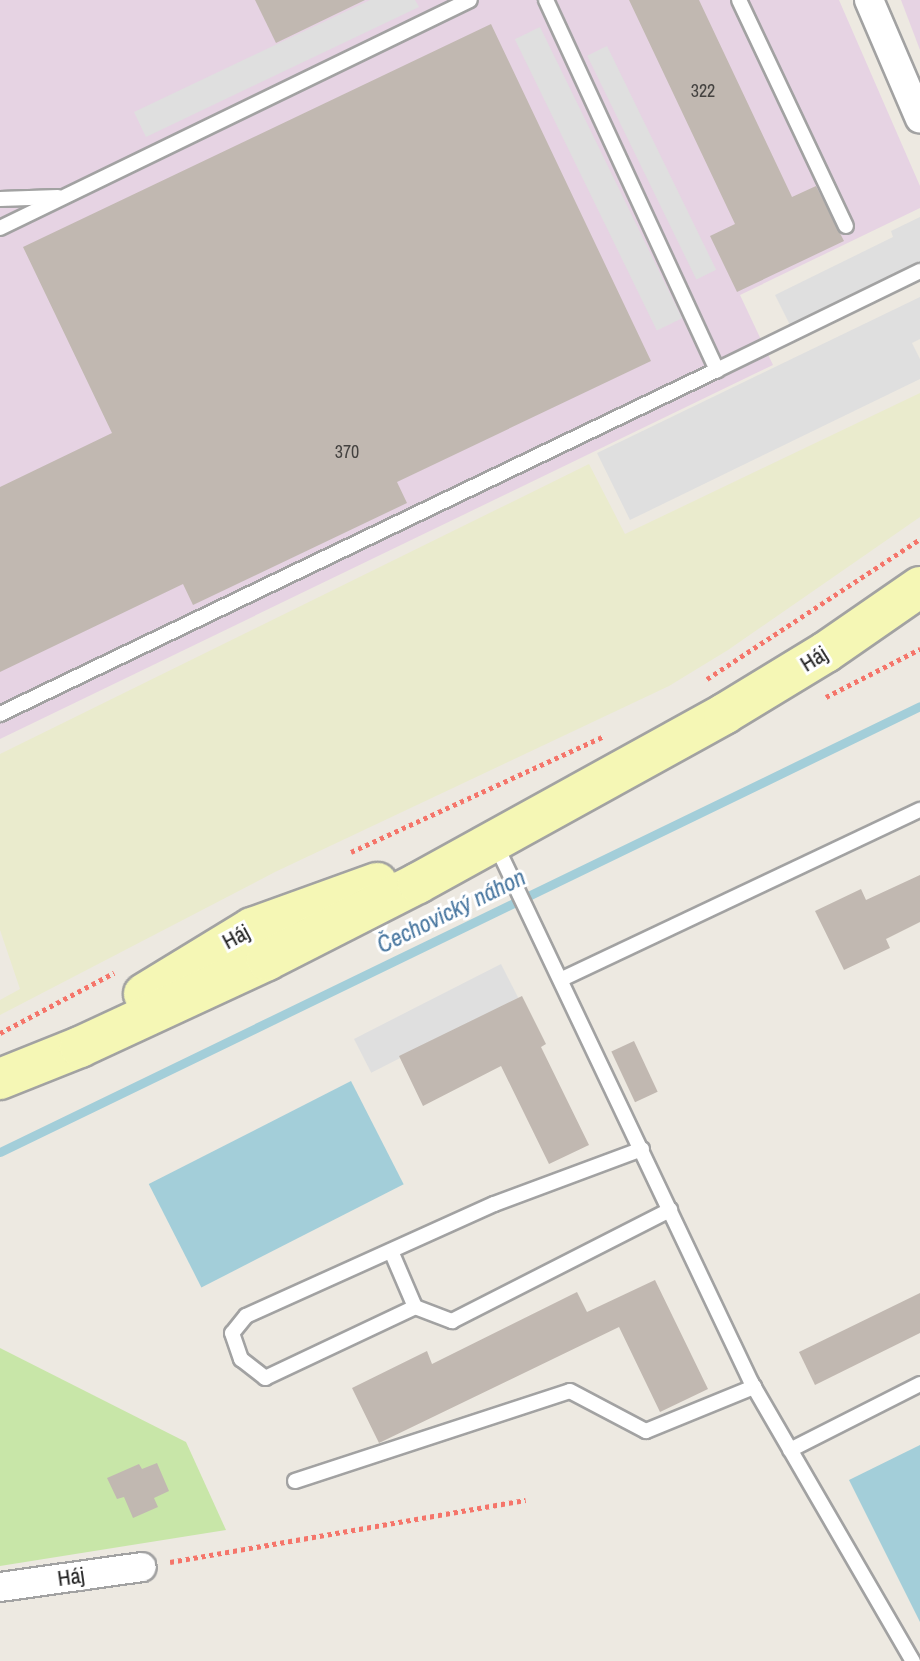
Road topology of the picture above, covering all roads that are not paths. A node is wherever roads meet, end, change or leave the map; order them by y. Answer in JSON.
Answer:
{"nodes":[{"id":1,"x":470,"y":0,"type":"edge"},
{"id":2,"x":546,"y":0,"type":"edge"},
{"id":3,"x":739,"y":0,"type":"edge"},
{"id":4,"x":869,"y":0,"type":"edge"},
{"id":5,"x":920,"y":119,"type":"edge"},
{"id":6,"x":63,"y":197,"type":"junction"},
{"id":7,"x":0,"y":199,"type":"edge"},
{"id":8,"x":846,"y":226,"type":"dead end"},
{"id":9,"x":0,"y":228,"type":"edge"},
{"id":10,"x":920,"y":271,"type":"edge"},
{"id":11,"x":717,"y":370,"type":"junction"},
{"id":12,"x":920,"y":587,"type":"edge"},
{"id":13,"x":0,"y":714,"type":"edge"},
{"id":14,"x":920,"y":810,"type":"edge"},
{"id":15,"x":493,"y":840,"type":"junction"},
{"id":16,"x":562,"y":979,"type":"junction"},
{"id":17,"x":0,"y":1078,"type":"edge"},
{"id":18,"x":642,"y":1149,"type":"junction"},
{"id":19,"x":670,"y":1210,"type":"junction"},
{"id":20,"x":391,"y":1251,"type":"junction"},
{"id":21,"x":415,"y":1307,"type":"junction"},
{"id":22,"x":920,"y":1384,"type":"edge"},
{"id":23,"x":754,"y":1387,"type":"junction"},
{"id":24,"x":790,"y":1450,"type":"junction"},
{"id":25,"x":295,"y":1481,"type":"dead end"},
{"id":26,"x":142,"y":1567,"type":"road end"},
{"id":27,"x":0,"y":1587,"type":"edge"},
{"id":28,"x":913,"y":1661,"type":"edge"}],
"edges":[{"from":1,"to":6,"type":"lane"},
{"from":2,"to":11,"type":"lane"},
{"from":3,"to":8,"type":"lane"},
{"from":4,"to":5,"type":"street"},
{"from":6,"to":7,"type":"lane"},
{"from":6,"to":9,"type":"lane"},
{"from":10,"to":11,"type":"lane"},
{"from":11,"to":13,"type":"lane"},
{"from":12,"to":15,"type":"main road","name":"Háj"},
{"from":14,"to":16,"type":"lane"},
{"from":15,"to":16,"type":"lane"},
{"from":15,"to":17,"type":"main road","name":"Háj"},
{"from":16,"to":18,"type":"lane"},
{"from":18,"to":19,"type":"lane"},
{"from":18,"to":20,"type":"lane"},
{"from":19,"to":21,"type":"lane"},
{"from":19,"to":23,"type":"lane"},
{"from":20,"to":21,"type":"lane"},
{"from":20,"to":21,"type":"lane"},
{"from":22,"to":24,"type":"lane"},
{"from":23,"to":24,"type":"lane"},
{"from":23,"to":25,"type":"lane"},
{"from":24,"to":28,"type":"lane"},
{"from":26,"to":27,"type":"street","name":"Háj"}]}
